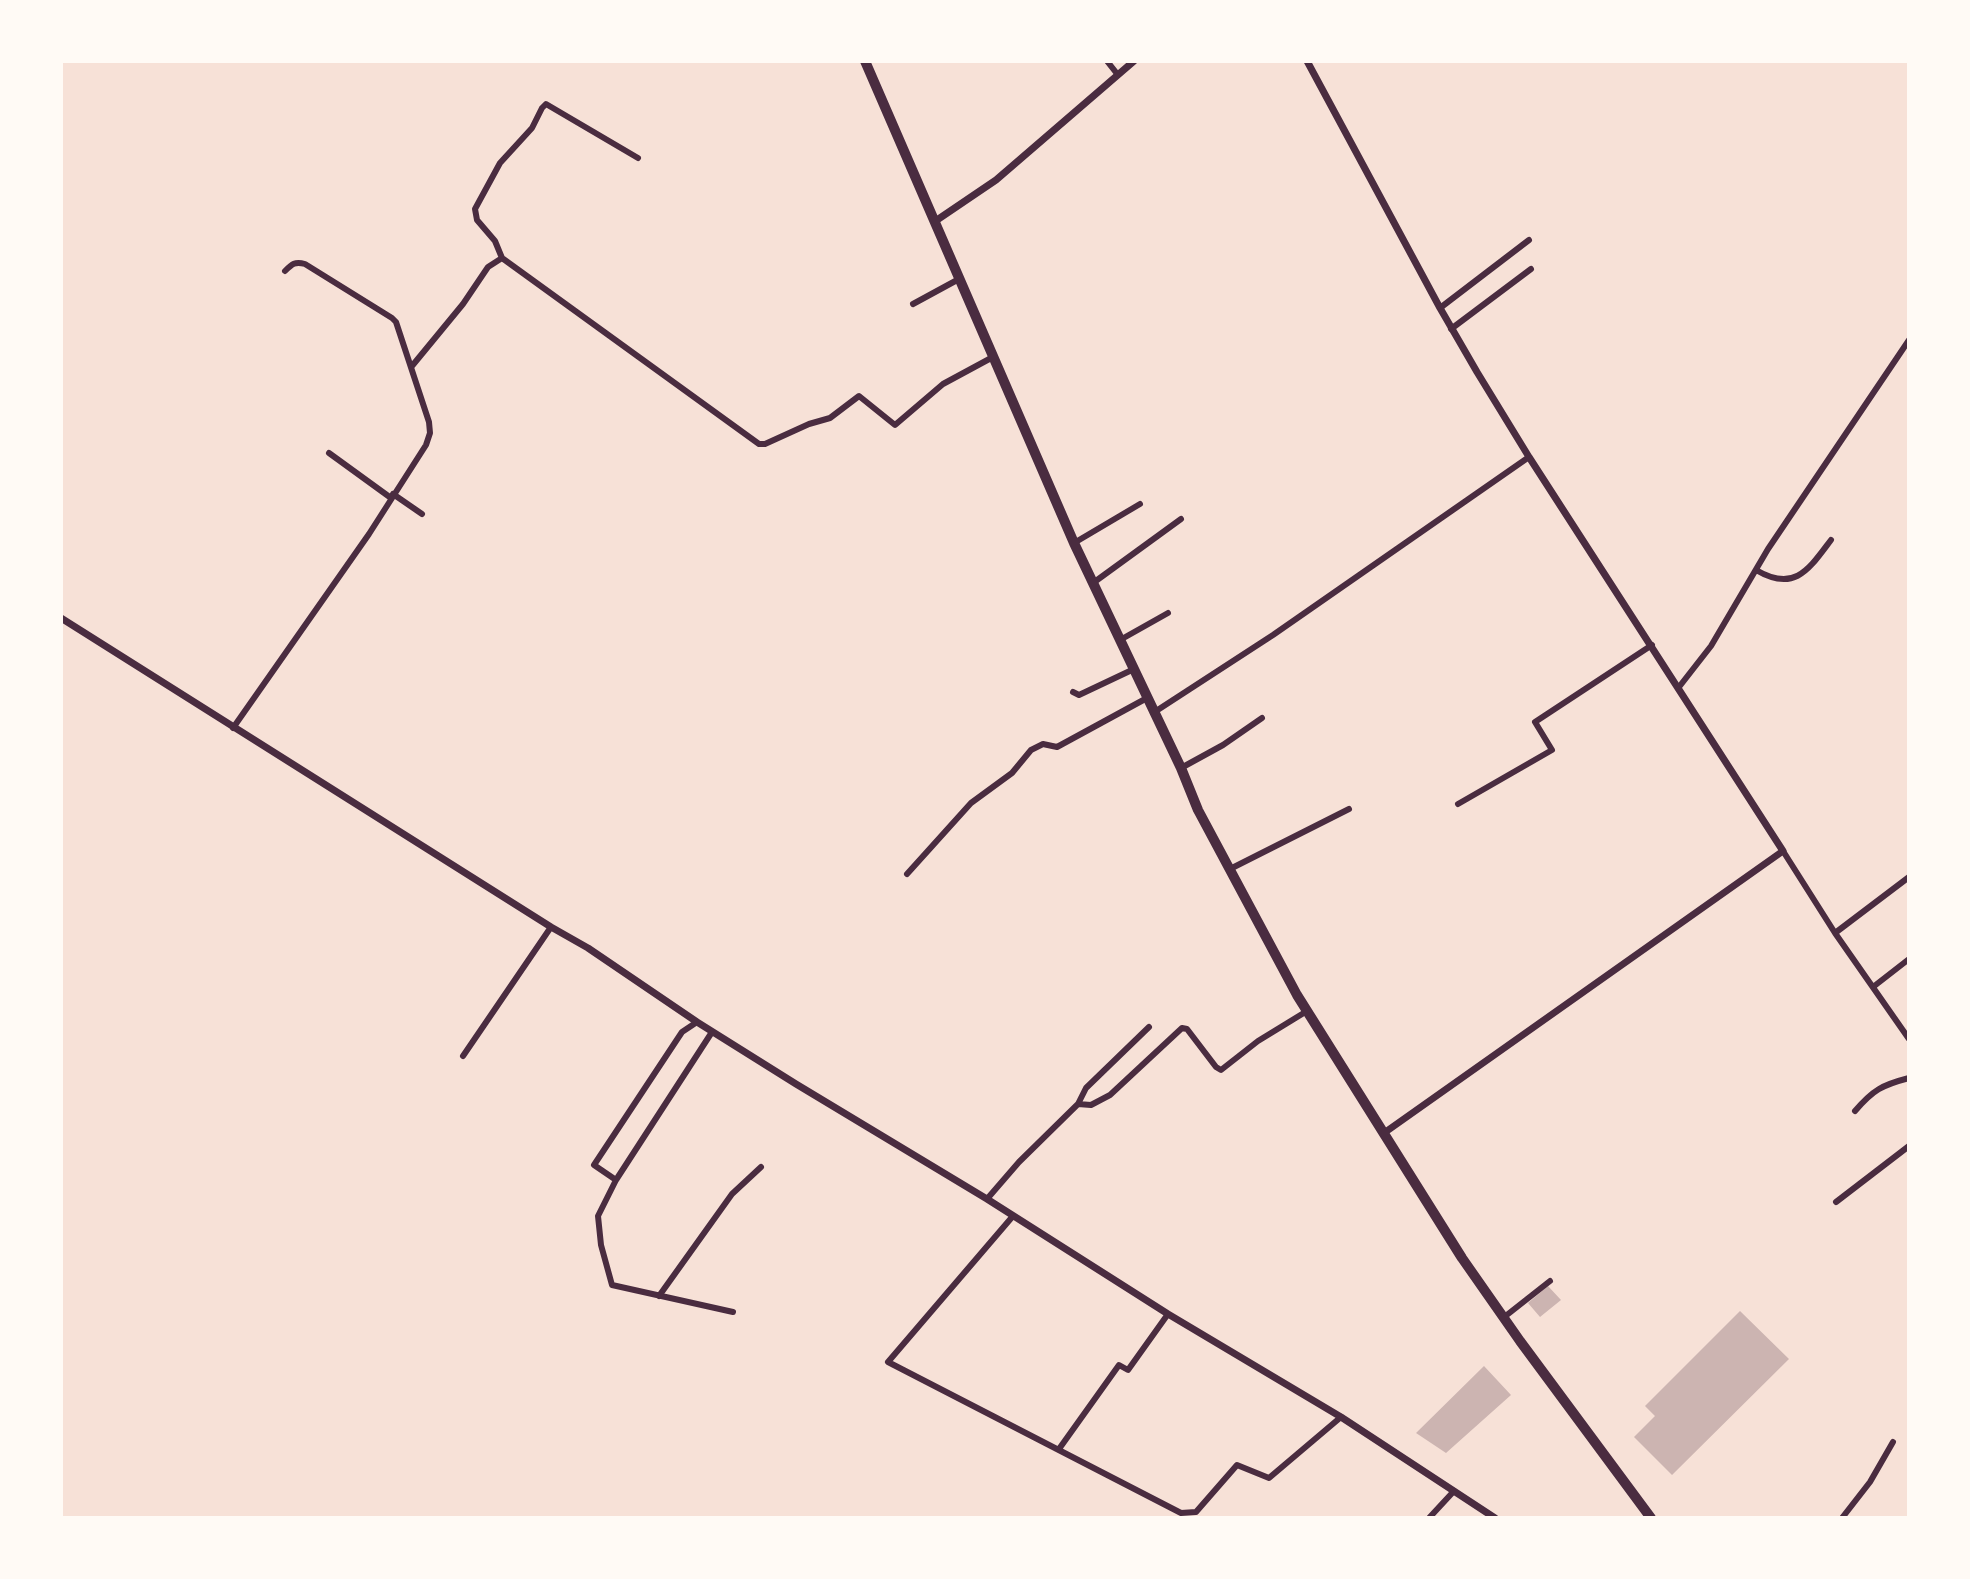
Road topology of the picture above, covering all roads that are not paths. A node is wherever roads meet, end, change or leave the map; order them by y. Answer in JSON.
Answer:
{"nodes":[{"id":1,"x":865,"y":61,"type":"edge"},
{"id":2,"x":1107,"y":61,"type":"edge"},
{"id":3,"x":1134,"y":61,"type":"edge"},
{"id":4,"x":1307,"y":61,"type":"edge"},
{"id":5,"x":1118,"y":75,"type":"junction"},
{"id":6,"x":638,"y":158,"type":"dead end"},
{"id":7,"x":934,"y":222,"type":"junction"},
{"id":8,"x":1529,"y":240,"type":"dead end"},
{"id":9,"x":502,"y":258,"type":"junction"},
{"id":10,"x":1531,"y":268,"type":"dead end"},
{"id":11,"x":285,"y":271,"type":"dead end"},
{"id":12,"x":958,"y":279,"type":"junction"},
{"id":13,"x":913,"y":304,"type":"dead end"},
{"id":14,"x":1440,"y":308,"type":"junction"},
{"id":15,"x":1451,"y":329,"type":"junction"},
{"id":16,"x":1909,"y":341,"type":"edge"},
{"id":17,"x":993,"y":357,"type":"junction"},
{"id":18,"x":412,"y":366,"type":"junction"},
{"id":19,"x":329,"y":453,"type":"dead end"},
{"id":20,"x":1529,"y":457,"type":"junction"},
{"id":21,"x":392,"y":496,"type":"junction"},
{"id":22,"x":1140,"y":504,"type":"dead end"},
{"id":23,"x":422,"y":514,"type":"dead end"},
{"id":24,"x":1181,"y":519,"type":"dead end"},
{"id":25,"x":1831,"y":540,"type":"dead end"},
{"id":26,"x":1074,"y":543,"type":"junction"},
{"id":27,"x":1756,"y":570,"type":"junction"},
{"id":28,"x":1093,"y":583,"type":"junction"},
{"id":29,"x":1168,"y":613,"type":"dead end"},
{"id":30,"x":61,"y":618,"type":"edge"},
{"id":31,"x":1120,"y":640,"type":"junction"},
{"id":32,"x":1652,"y":645,"type":"junction"},
{"id":33,"x":1133,"y":669,"type":"junction"},
{"id":34,"x":1679,"y":687,"type":"junction"},
{"id":35,"x":1073,"y":692,"type":"dead end"},
{"id":36,"x":1147,"y":698,"type":"junction"},
{"id":37,"x":1153,"y":713,"type":"junction"},
{"id":38,"x":1262,"y":718,"type":"dead end"},
{"id":39,"x":233,"y":728,"type":"junction"},
{"id":40,"x":1181,"y":768,"type":"junction"},
{"id":41,"x":1458,"y":804,"type":"dead end"},
{"id":42,"x":1349,"y":809,"type":"dead end"},
{"id":43,"x":1783,"y":851,"type":"junction"},
{"id":44,"x":1230,"y":869,"type":"junction"},
{"id":45,"x":907,"y":874,"type":"dead end"},
{"id":46,"x":1909,"y":877,"type":"edge"},
{"id":47,"x":551,"y":927,"type":"junction"},
{"id":48,"x":1835,"y":933,"type":"junction"},
{"id":49,"x":1909,"y":959,"type":"edge"},
{"id":50,"x":1873,"y":987,"type":"junction"},
{"id":51,"x":1307,"y":1011,"type":"junction"},
{"id":52,"x":697,"y":1022,"type":"junction"},
{"id":53,"x":1149,"y":1027,"type":"dead end"},
{"id":54,"x":712,"y":1032,"type":"junction"},
{"id":55,"x":1909,"y":1039,"type":"edge"},
{"id":56,"x":463,"y":1056,"type":"dead end"},
{"id":57,"x":1909,"y":1078,"type":"edge"},
{"id":58,"x":1078,"y":1104,"type":"junction"},
{"id":59,"x":1855,"y":1111,"type":"dead end"},
{"id":60,"x":1384,"y":1133,"type":"junction"},
{"id":61,"x":1909,"y":1146,"type":"edge"},
{"id":62,"x":761,"y":1167,"type":"dead end"},
{"id":63,"x":616,"y":1180,"type":"junction"},
{"id":64,"x":987,"y":1199,"type":"junction"},
{"id":65,"x":1836,"y":1202,"type":"dead end"},
{"id":66,"x":1013,"y":1216,"type":"junction"},
{"id":67,"x":1550,"y":1281,"type":"dead end"},
{"id":68,"x":659,"y":1296,"type":"junction"},
{"id":69,"x":733,"y":1312,"type":"dead end"},
{"id":70,"x":1168,"y":1314,"type":"junction"},
{"id":71,"x":1503,"y":1318,"type":"junction"},
{"id":72,"x":1341,"y":1417,"type":"junction"},
{"id":73,"x":1893,"y":1442,"type":"dead end"},
{"id":74,"x":1059,"y":1449,"type":"junction"},
{"id":75,"x":1454,"y":1491,"type":"junction"},
{"id":76,"x":1429,"y":1518,"type":"edge"},
{"id":77,"x":1495,"y":1518,"type":"edge"},
{"id":78,"x":1651,"y":1518,"type":"edge"},
{"id":79,"x":1842,"y":1518,"type":"edge"}],
"edges":[{"from":1,"to":7,"type":"highway"},
{"from":2,"to":5,"type":"street"},
{"from":3,"to":5,"type":"street"},
{"from":4,"to":14,"type":"street"},
{"from":5,"to":7,"type":"street"},
{"from":6,"to":9,"type":"street"},
{"from":7,"to":12,"type":"highway"},
{"from":8,"to":14,"type":"street"},
{"from":9,"to":17,"type":"street"},
{"from":9,"to":18,"type":"street"},
{"from":10,"to":15,"type":"street"},
{"from":11,"to":18,"type":"street"},
{"from":12,"to":13,"type":"street"},
{"from":12,"to":17,"type":"highway"},
{"from":14,"to":15,"type":"street"},
{"from":15,"to":20,"type":"street"},
{"from":16,"to":27,"type":"street"},
{"from":17,"to":26,"type":"highway"},
{"from":18,"to":21,"type":"street"},
{"from":19,"to":21,"type":"street"},
{"from":20,"to":32,"type":"street"},
{"from":20,"to":37,"type":"street"},
{"from":21,"to":23,"type":"street"},
{"from":21,"to":39,"type":"street"},
{"from":22,"to":26,"type":"street"},
{"from":24,"to":28,"type":"street"},
{"from":25,"to":27,"type":"street"},
{"from":26,"to":28,"type":"highway"},
{"from":27,"to":34,"type":"street"},
{"from":28,"to":31,"type":"highway"},
{"from":29,"to":31,"type":"street"},
{"from":30,"to":39,"type":"street"},
{"from":31,"to":33,"type":"highway"},
{"from":32,"to":34,"type":"street"},
{"from":32,"to":41,"type":"street"},
{"from":33,"to":35,"type":"street"},
{"from":33,"to":36,"type":"highway"},
{"from":34,"to":43,"type":"street"},
{"from":36,"to":37,"type":"highway"},
{"from":36,"to":45,"type":"street"},
{"from":37,"to":40,"type":"highway"},
{"from":38,"to":40,"type":"street"},
{"from":39,"to":47,"type":"street"},
{"from":40,"to":44,"type":"highway"},
{"from":42,"to":44,"type":"street"},
{"from":43,"to":48,"type":"street"},
{"from":43,"to":60,"type":"street"},
{"from":44,"to":51,"type":"highway"},
{"from":46,"to":48,"type":"street"},
{"from":47,"to":52,"type":"street"},
{"from":47,"to":56,"type":"street"},
{"from":48,"to":50,"type":"street"},
{"from":49,"to":50,"type":"street"},
{"from":50,"to":55,"type":"street"},
{"from":51,"to":58,"type":"street"},
{"from":51,"to":60,"type":"highway"},
{"from":52,"to":54,"type":"street"},
{"from":52,"to":63,"type":"street"},
{"from":53,"to":58,"type":"street"},
{"from":54,"to":63,"type":"street"},
{"from":54,"to":64,"type":"street"},
{"from":57,"to":59,"type":"street"},
{"from":58,"to":64,"type":"street"},
{"from":60,"to":71,"type":"highway"},
{"from":61,"to":65,"type":"street"},
{"from":62,"to":68,"type":"street"},
{"from":63,"to":68,"type":"street"},
{"from":64,"to":66,"type":"street"},
{"from":66,"to":70,"type":"street"},
{"from":66,"to":74,"type":"street"},
{"from":67,"to":71,"type":"street"},
{"from":68,"to":69,"type":"street"},
{"from":70,"to":72,"type":"street"},
{"from":70,"to":74,"type":"street"},
{"from":71,"to":78,"type":"highway"},
{"from":72,"to":74,"type":"street"},
{"from":72,"to":75,"type":"street"},
{"from":73,"to":79,"type":"street"},
{"from":75,"to":76,"type":"street"},
{"from":75,"to":77,"type":"street"}]}
